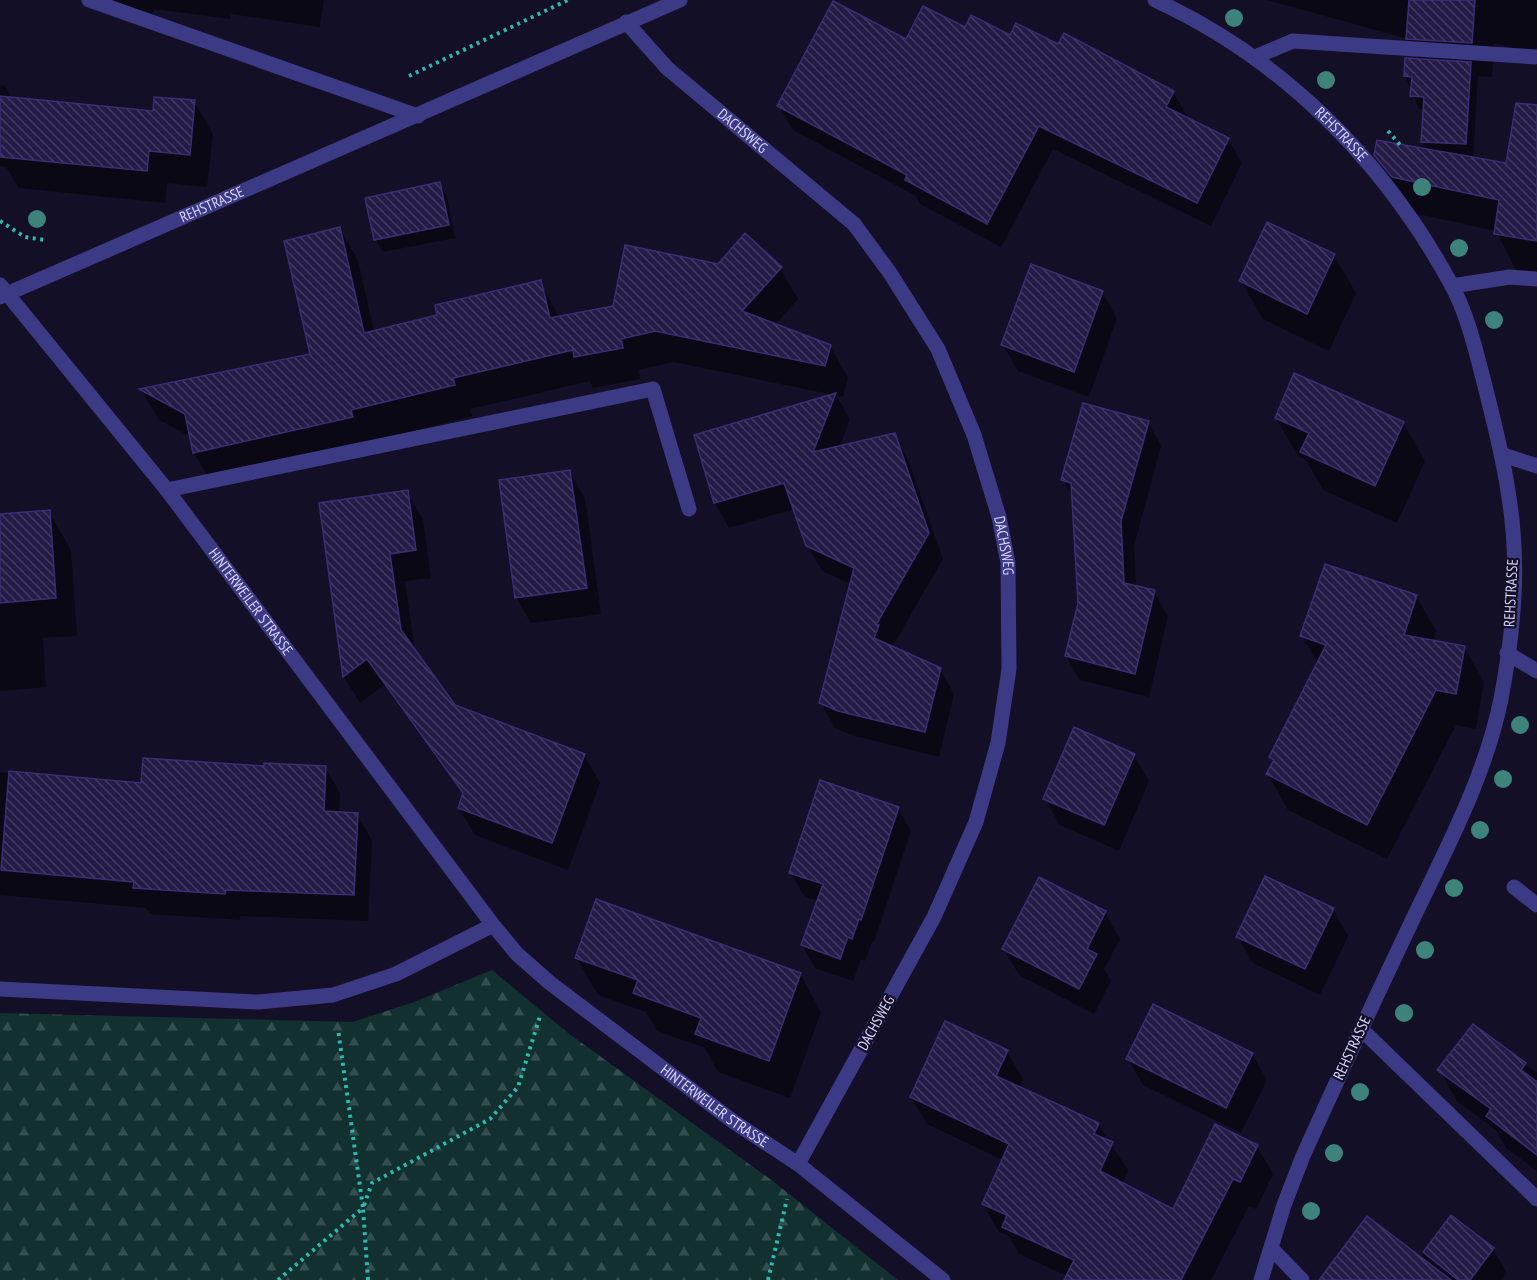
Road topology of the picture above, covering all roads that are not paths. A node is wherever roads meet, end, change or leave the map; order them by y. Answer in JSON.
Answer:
{"nodes":[{"id":1,"x":89,"y":0,"type":"edge"},
{"id":2,"x":680,"y":0,"type":"edge"},
{"id":3,"x":1155,"y":0,"type":"edge"},
{"id":4,"x":626,"y":22,"type":"junction"},
{"id":5,"x":1255,"y":57,"type":"junction"},
{"id":6,"x":1537,"y":57,"type":"edge"},
{"id":7,"x":418,"y":116,"type":"junction"},
{"id":8,"x":1537,"y":279,"type":"edge"},
{"id":9,"x":1452,"y":286,"type":"junction"},
{"id":10,"x":2,"y":292,"type":"edge"},
{"id":11,"x":1503,"y":455,"type":"junction"},
{"id":12,"x":1537,"y":466,"type":"edge"},
{"id":13,"x":167,"y":490,"type":"junction"},
{"id":14,"x":688,"y":509,"type":"dead end"},
{"id":15,"x":1507,"y":653,"type":"junction"},
{"id":16,"x":1537,"y":671,"type":"edge"},
{"id":17,"x":1514,"y":887,"type":"dead end"},
{"id":18,"x":1537,"y":904,"type":"edge"},
{"id":19,"x":493,"y":925,"type":"junction"},
{"id":20,"x":0,"y":989,"type":"edge"},
{"id":21,"x":1361,"y":1029,"type":"junction"},
{"id":22,"x":798,"y":1164,"type":"junction"},
{"id":23,"x":1537,"y":1199,"type":"edge"},
{"id":24,"x":1271,"y":1248,"type":"junction"},
{"id":25,"x":943,"y":1280,"type":"edge"},
{"id":26,"x":1261,"y":1280,"type":"edge"},
{"id":27,"x":1302,"y":1280,"type":"edge"}],
"edges":[{"from":1,"to":7,"type":"street"},
{"from":2,"to":4,"type":"street","name":"REHSTRASSE"},
{"from":3,"to":5,"type":"street","name":"REHSTRASSE"},
{"from":4,"to":7,"type":"street","name":"REHSTRASSE"},
{"from":4,"to":22,"type":"street","name":"DACHSWEG"},
{"from":5,"to":6,"type":"street"},
{"from":5,"to":9,"type":"street","name":"REHSTRASSE"},
{"from":7,"to":10,"type":"street","name":"REHSTRASSE"},
{"from":8,"to":9,"type":"street"},
{"from":9,"to":11,"type":"street","name":"REHSTRASSE"},
{"from":10,"to":13,"type":"street","name":"HINTERWEILER STRASSE"},
{"from":11,"to":12,"type":"street"},
{"from":11,"to":15,"type":"street","name":"REHSTRASSE"},
{"from":13,"to":14,"type":"street"},
{"from":13,"to":19,"type":"street","name":"HINTERWEILER STRASSE"},
{"from":15,"to":16,"type":"street"},
{"from":15,"to":21,"type":"street","name":"REHSTRASSE"},
{"from":17,"to":18,"type":"street"},
{"from":19,"to":20,"type":"street"},
{"from":19,"to":22,"type":"street","name":"HINTERWEILER STRASSE"},
{"from":21,"to":23,"type":"street"},
{"from":21,"to":24,"type":"street","name":"REHSTRASSE"},
{"from":22,"to":25,"type":"street","name":"HINTERWEILER STRASSE"},
{"from":24,"to":26,"type":"street","name":"REHSTRASSE"},
{"from":24,"to":27,"type":"street"}]}
